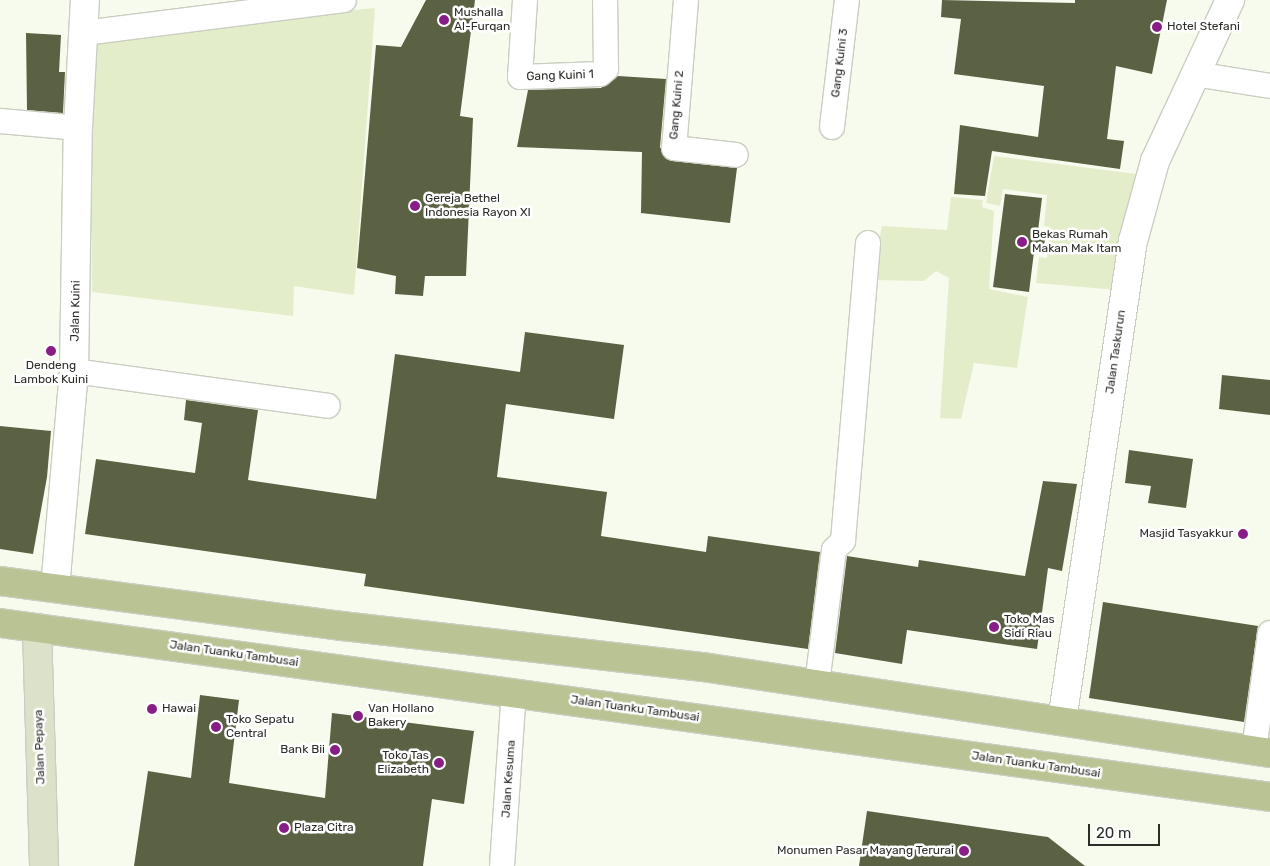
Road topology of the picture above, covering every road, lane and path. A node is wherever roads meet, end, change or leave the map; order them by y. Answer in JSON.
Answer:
{"nodes":[{"id":1,"x":85,"y":0,"type":"edge"},
{"id":2,"x":344,"y":0,"type":"edge"},
{"id":3,"x":525,"y":0,"type":"edge"},
{"id":4,"x":605,"y":0,"type":"edge"},
{"id":5,"x":686,"y":0,"type":"edge"},
{"id":6,"x":847,"y":0,"type":"edge"},
{"id":7,"x":1230,"y":0,"type":"edge"},
{"id":8,"x":84,"y":33,"type":"junction"},
{"id":9,"x":1195,"y":74,"type":"junction"},
{"id":10,"x":1270,"y":86,"type":"edge"},
{"id":11,"x":0,"y":121,"type":"edge"},
{"id":12,"x":832,"y":127,"type":"dead end"},
{"id":13,"x":78,"y":128,"type":"junction"},
{"id":14,"x":736,"y":155,"type":"dead end"},
{"id":15,"x":868,"y":243,"type":"dead end"},
{"id":16,"x":74,"y":371,"type":"junction"},
{"id":17,"x":328,"y":406,"type":"dead end"},
{"id":18,"x":0,"y":580,"type":"edge"},
{"id":19,"x":55,"y":588,"type":"junction"},
{"id":20,"x":0,"y":623,"type":"edge"},
{"id":21,"x":37,"y":628,"type":"junction"},
{"id":22,"x":1270,"y":633,"type":"edge"},
{"id":23,"x":817,"y":684,"type":"junction"},
{"id":24,"x":514,"y":692,"type":"junction"},
{"id":25,"x":1062,"y":721,"type":"junction"},
{"id":26,"x":1262,"y":751,"type":"edge"},
{"id":27,"x":1270,"y":797,"type":"edge"},
{"id":28,"x":44,"y":866,"type":"edge"},
{"id":29,"x":502,"y":866,"type":"edge"}],
"edges":[{"from":1,"to":8,"type":"street","name":"Jalan Kuini"},
{"from":2,"to":8,"type":"street"},
{"from":3,"to":4,"type":"street","name":"Gang Kuini 1"},
{"from":5,"to":14,"type":"street","name":"Gang Kuini 2"},
{"from":6,"to":12,"type":"street","name":"Gang Kuini 3"},
{"from":7,"to":9,"type":"street","name":"Jalan Taskurun"},
{"from":8,"to":13,"type":"street","name":"Jalan Kuini"},
{"from":9,"to":10,"type":"street"},
{"from":9,"to":25,"type":"street","name":"Jalan Taskurun"},
{"from":11,"to":13,"type":"street"},
{"from":13,"to":16,"type":"street","name":"Jalan Kuini"},
{"from":15,"to":23,"type":"street"},
{"from":16,"to":17,"type":"street"},
{"from":16,"to":19,"type":"street","name":"Jalan Kuini"},
{"from":18,"to":19,"type":"main road"},
{"from":19,"to":23,"type":"main road"},
{"from":20,"to":21,"type":"main road","name":"Jalan Tuanku Tambusai"},
{"from":21,"to":24,"type":"main road","name":"Jalan Tuanku Tambusai"},
{"from":21,"to":28,"type":"main road","name":"Jalan Pepaya"},
{"from":22,"to":26,"type":"street"},
{"from":23,"to":25,"type":"main road"},
{"from":24,"to":27,"type":"main road","name":"Jalan Tuanku Tambusai"},
{"from":24,"to":29,"type":"street","name":"Jalan Kesuma"},
{"from":25,"to":26,"type":"main road"}]}
